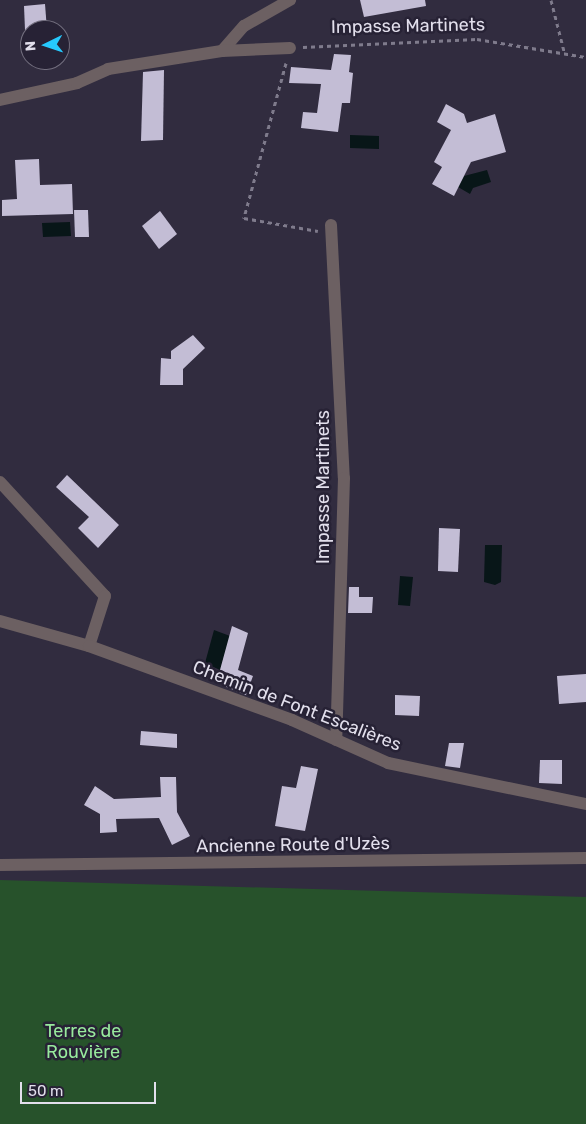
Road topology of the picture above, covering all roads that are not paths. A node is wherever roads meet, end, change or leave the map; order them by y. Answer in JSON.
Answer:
{"nodes":[{"id":1,"x":290,"y":0,"type":"edge"},
{"id":2,"x":290,"y":48,"type":"road end"},
{"id":3,"x":222,"y":51,"type":"junction"},
{"id":4,"x":0,"y":100,"type":"edge"},
{"id":5,"x":331,"y":230,"type":"road end"},
{"id":6,"x":0,"y":482,"type":"edge"},
{"id":7,"x":0,"y":622,"type":"edge"},
{"id":8,"x":89,"y":646,"type":"junction"},
{"id":9,"x":336,"y":740,"type":"junction"},
{"id":10,"x":586,"y":804,"type":"edge"},
{"id":11,"x":586,"y":858,"type":"edge"},
{"id":12,"x":0,"y":865,"type":"edge"}],
"edges":[{"from":1,"to":3,"type":"street"},
{"from":2,"to":3,"type":"street"},
{"from":3,"to":4,"type":"street"},
{"from":5,"to":9,"type":"street","name":"Impasse Martinets"},
{"from":6,"to":8,"type":"street"},
{"from":7,"to":8,"type":"street","name":"Chemin de Font Escalières"},
{"from":8,"to":9,"type":"street","name":"Chemin de Font Escalières"},
{"from":9,"to":10,"type":"street","name":"Chemin de Font Escalières"},
{"from":11,"to":12,"type":"street","name":"Ancienne Route d'Uzès"}]}
